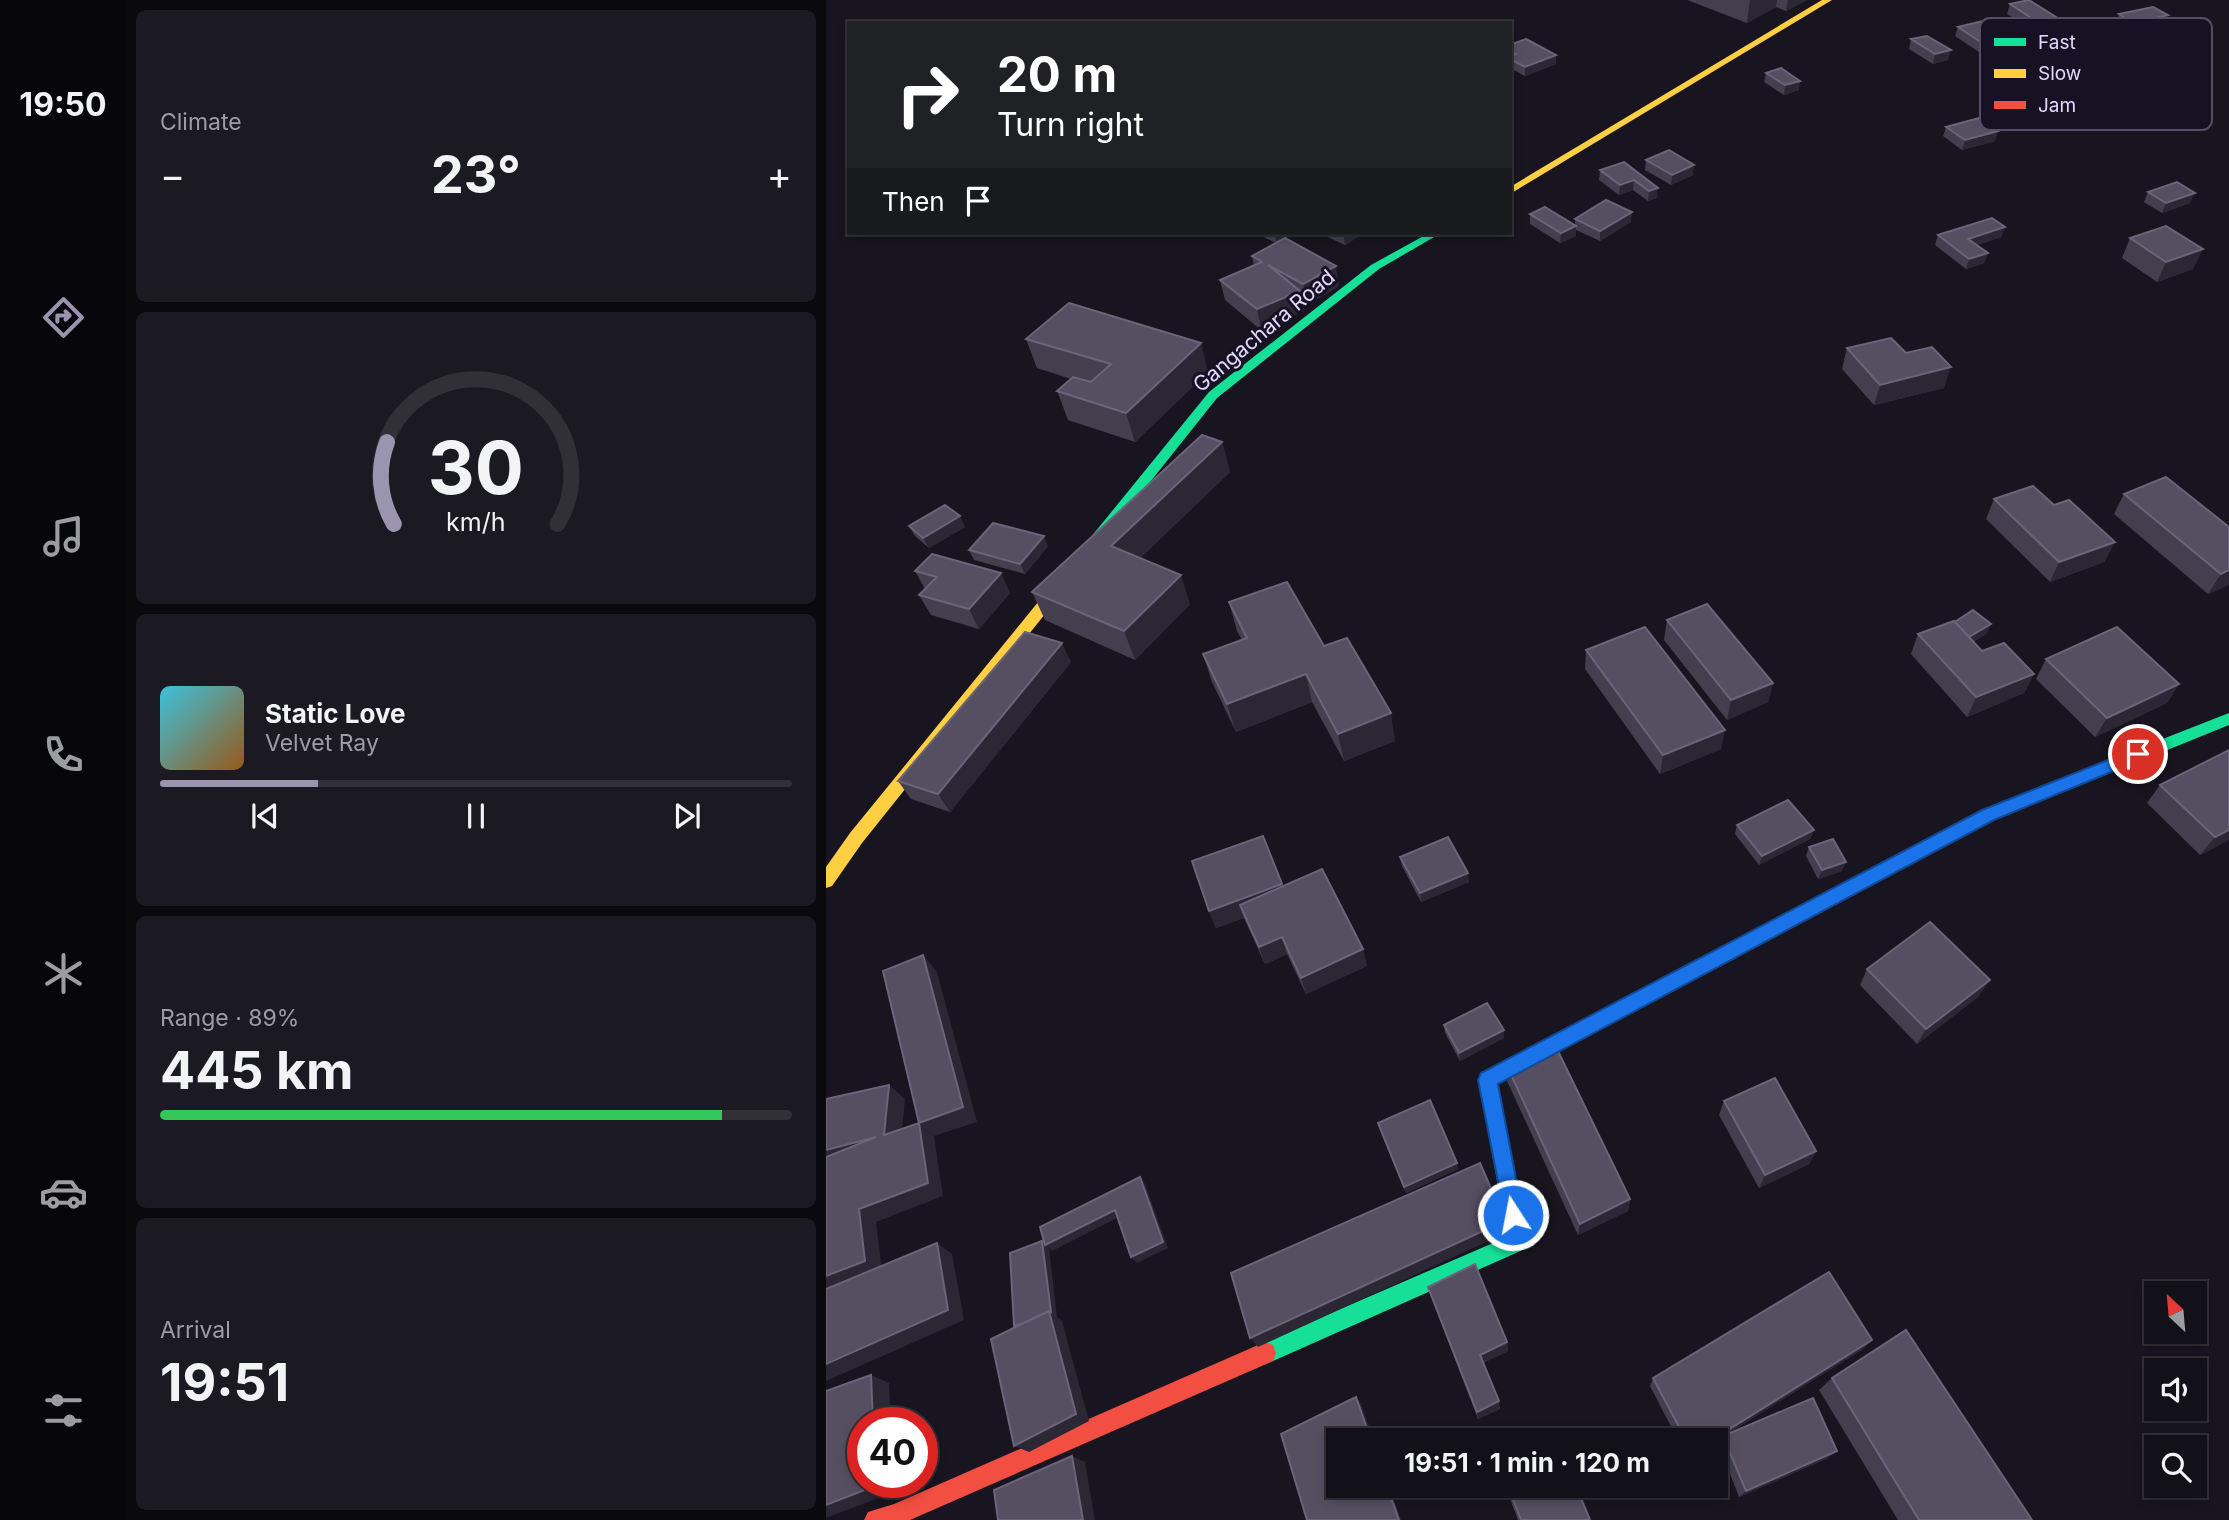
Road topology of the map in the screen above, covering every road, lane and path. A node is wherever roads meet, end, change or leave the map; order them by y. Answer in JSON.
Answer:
{"nodes":[{"id":1,"x":1828,"y":0,"type":"edge"},
{"id":2,"x":1512,"y":190,"type":"edge"},
{"id":3,"x":1432,"y":235,"type":"edge"},
{"id":4,"x":2229,"y":719,"type":"edge"},
{"id":5,"x":826,"y":881,"type":"edge"},
{"id":6,"x":876,"y":1520,"type":"edge"}],
"edges":[{"from":1,"to":2,"type":"main road"},
{"from":3,"to":5,"type":"main road","name":"Gangachara Road"},
{"from":4,"to":6,"type":"main road"}]}
